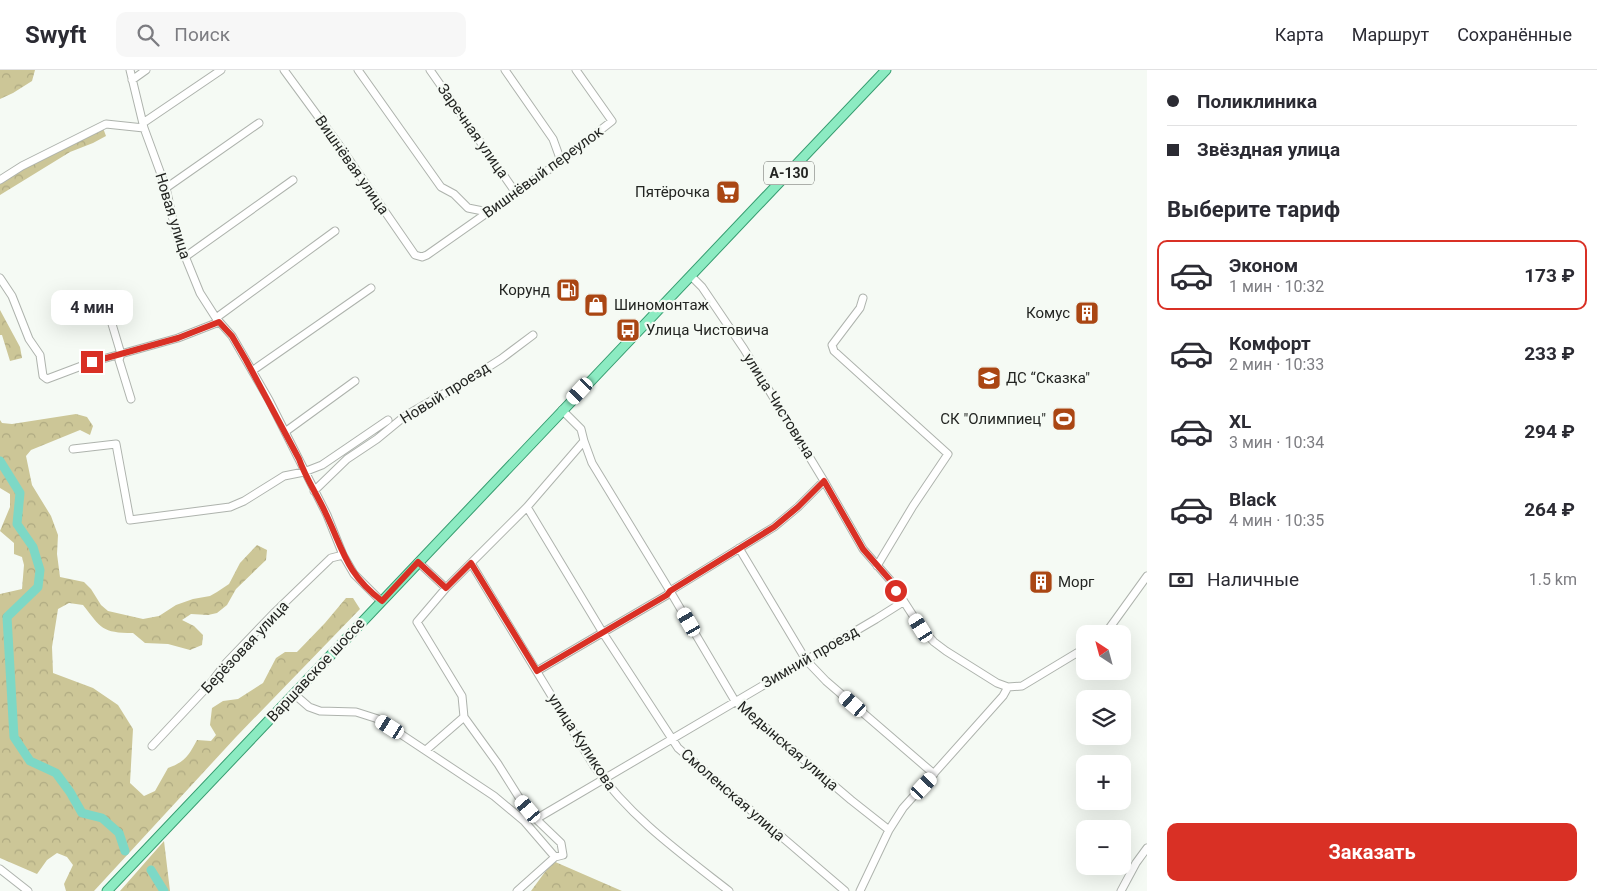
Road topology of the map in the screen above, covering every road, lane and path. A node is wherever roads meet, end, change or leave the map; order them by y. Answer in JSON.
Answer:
{"nodes":[{"id":1,"x":130,"y":70,"type":"edge"},
{"id":2,"x":146,"y":70,"type":"edge"},
{"id":3,"x":221,"y":70,"type":"edge"},
{"id":4,"x":284,"y":70,"type":"edge"},
{"id":5,"x":358,"y":70,"type":"edge"},
{"id":6,"x":430,"y":70,"type":"edge"},
{"id":7,"x":505,"y":70,"type":"edge"},
{"id":8,"x":576,"y":70,"type":"edge"},
{"id":9,"x":886,"y":70,"type":"edge"},
{"id":10,"x":132,"y":80,"type":"junction"},
{"id":11,"x":259,"y":123,"type":"dead end"},
{"id":12,"x":144,"y":126,"type":"junction"},
{"id":13,"x":560,"y":161,"type":"junction"},
{"id":14,"x":0,"y":180,"type":"edge"},
{"id":15,"x":293,"y":180,"type":"dead end"},
{"id":16,"x":166,"y":188,"type":"junction"},
{"id":17,"x":516,"y":193,"type":"junction"},
{"id":18,"x":488,"y":212,"type":"junction"},
{"id":19,"x":335,"y":231,"type":"dead end"},
{"id":20,"x":185,"y":257,"type":"junction"},
{"id":21,"x":422,"y":257,"type":"joint"},
{"id":22,"x":691,"y":276,"type":"junction"},
{"id":23,"x":0,"y":278,"type":"edge"},
{"id":24,"x":371,"y":288,"type":"dead end"},
{"id":25,"x":863,"y":298,"type":"dead end"},
{"id":26,"x":217,"y":320,"type":"junction"},
{"id":27,"x":112,"y":324,"type":"dead end"},
{"id":28,"x":532,"y":335,"type":"dead end"},
{"id":29,"x":121,"y":354,"type":"junction"},
{"id":30,"x":252,"y":371,"type":"junction"},
{"id":31,"x":355,"y":381,"type":"dead end"},
{"id":32,"x":131,"y":399,"type":"dead end"},
{"id":33,"x":562,"y":410,"type":"junction"},
{"id":34,"x":388,"y":420,"type":"dead end"},
{"id":35,"x":285,"y":432,"type":"junction"},
{"id":36,"x":584,"y":441,"type":"junction"},
{"id":37,"x":73,"y":450,"type":"dead end"},
{"id":38,"x":304,"y":472,"type":"junction"},
{"id":39,"x":824,"y":481,"type":"junction"},
{"id":40,"x":314,"y":491,"type":"junction"},
{"id":41,"x":526,"y":507,"type":"junction"},
{"id":42,"x":739,"y":548,"type":"junction"},
{"id":43,"x":343,"y":555,"type":"junction"},
{"id":44,"x":418,"y":562,"type":"junction"},
{"id":45,"x":471,"y":563,"type":"junction"},
{"id":46,"x":877,"y":566,"type":"junction"},
{"id":47,"x":1147,"y":576,"type":"edge"},
{"id":48,"x":446,"y":588,"type":"junction"},
{"id":49,"x":670,"y":591,"type":"junction"},
{"id":50,"x":382,"y":601,"type":"junction"},
{"id":51,"x":903,"y":602,"type":"junction"},
{"id":52,"x":1112,"y":625,"type":"edge"},
{"id":53,"x":603,"y":632,"type":"junction"},
{"id":54,"x":1076,"y":653,"type":"edge"},
{"id":55,"x":806,"y":660,"type":"junction"},
{"id":56,"x":537,"y":671,"type":"junction"},
{"id":57,"x":1008,"y":688,"type":"junction"},
{"id":58,"x":294,"y":694,"type":"junction"},
{"id":59,"x":735,"y":701,"type":"junction"},
{"id":60,"x":464,"y":717,"type":"junction"},
{"id":61,"x":671,"y":739,"type":"junction"},
{"id":62,"x":152,"y":746,"type":"dead end"},
{"id":63,"x":426,"y":750,"type":"junction"},
{"id":64,"x":934,"y":774,"type":"junction"},
{"id":65,"x":604,"y":780,"type":"junction"},
{"id":66,"x":520,"y":799,"type":"junction"},
{"id":67,"x":506,"y":806,"type":"junction"},
{"id":68,"x":536,"y":819,"type":"junction"},
{"id":69,"x":889,"y":830,"type":"junction"},
{"id":70,"x":1147,"y":848,"type":"edge"},
{"id":71,"x":555,"y":857,"type":"junction"},
{"id":72,"x":0,"y":869,"type":"edge"},
{"id":73,"x":28,"y":891,"type":"edge"},
{"id":74,"x":107,"y":891,"type":"edge"},
{"id":75,"x":517,"y":891,"type":"edge"},
{"id":76,"x":728,"y":891,"type":"edge"},
{"id":77,"x":844,"y":891,"type":"edge"},
{"id":78,"x":860,"y":891,"type":"edge"},
{"id":79,"x":1121,"y":891,"type":"edge"}],
"edges":[{"from":1,"to":10,"type":"street","name":"Новая улица"},
{"from":2,"to":10,"type":"street"},
{"from":3,"to":12,"type":"street"},
{"from":4,"to":21,"type":"street","name":"Вишнёвая улица"},
{"from":5,"to":18,"type":"street"},
{"from":6,"to":17,"type":"street","name":"Заречная улица"},
{"from":7,"to":13,"type":"street"},
{"from":8,"to":13,"type":"street","name":"Вишнёвый переулок"},
{"from":9,"to":22,"type":"main road","number":"А-130"},
{"from":10,"to":12,"type":"street","name":"Новая улица"},
{"from":11,"to":16,"type":"street"},
{"from":12,"to":14,"type":"street"},
{"from":12,"to":16,"type":"street","name":"Новая улица"},
{"from":13,"to":17,"type":"street","name":"Вишнёвый переулок"},
{"from":15,"to":20,"type":"street"},
{"from":16,"to":20,"type":"street","name":"Новая улица"},
{"from":17,"to":18,"type":"street","name":"Вишнёвый переулок"},
{"from":18,"to":21,"type":"street","name":"Вишнёвый переулок"},
{"from":19,"to":26,"type":"street"},
{"from":20,"to":26,"type":"street","name":"Новая улица"},
{"from":22,"to":33,"type":"main road","name":"Варшавское шоссе","number":"А-130"},
{"from":22,"to":39,"type":"street","name":"улица Чистовича"},
{"from":23,"to":29,"type":"street"},
{"from":24,"to":30,"type":"street"},
{"from":25,"to":46,"type":"street"},
{"from":26,"to":29,"type":"street"},
{"from":26,"to":30,"type":"street","name":"Новая улица"},
{"from":27,"to":29,"type":"street"},
{"from":28,"to":40,"type":"street","name":"Новый проезд"},
{"from":29,"to":32,"type":"street"},
{"from":30,"to":35,"type":"street","name":"Новая улица"},
{"from":31,"to":35,"type":"street"},
{"from":33,"to":36,"type":"street","name":"Медынская улица"},
{"from":33,"to":44,"type":"main road","name":"Варшавское шоссе","number":"А-130"},
{"from":34,"to":38,"type":"street"},
{"from":35,"to":38,"type":"street","name":"Новая улица"},
{"from":36,"to":41,"type":"street"},
{"from":36,"to":49,"type":"street","name":"Медынская улица"},
{"from":37,"to":38,"type":"street"},
{"from":38,"to":40,"type":"street","name":"Новая улица"},
{"from":39,"to":42,"type":"street"},
{"from":39,"to":46,"type":"street","name":"улица Чистовича"},
{"from":40,"to":43,"type":"street","name":"Новая улица"},
{"from":41,"to":45,"type":"street"},
{"from":41,"to":53,"type":"street","name":"Смоленская улица"},
{"from":42,"to":49,"type":"street"},
{"from":42,"to":55,"type":"street"},
{"from":43,"to":50,"type":"street","name":"Новая улица"},
{"from":43,"to":62,"type":"street","name":"Берёзовая улица"},
{"from":44,"to":48,"type":"street"},
{"from":44,"to":50,"type":"main road","name":"Варшавское шоссе","number":"А-130"},
{"from":45,"to":48,"type":"street"},
{"from":45,"to":56,"type":"street","name":"улица Куликова"},
{"from":46,"to":51,"type":"street","name":"улица Чистовича"},
{"from":47,"to":52,"type":"street"},
{"from":48,"to":60,"type":"street"},
{"from":49,"to":53,"type":"street"},
{"from":49,"to":59,"type":"street","name":"Медынская улица"},
{"from":50,"to":58,"type":"main road","name":"Варшавское шоссе","number":"А-130"},
{"from":51,"to":55,"type":"street","name":"Зимний проезд"},
{"from":51,"to":57,"type":"street","name":"улица Чистовича"},
{"from":53,"to":56,"type":"street"},
{"from":53,"to":61,"type":"street","name":"Смоленская улица"},
{"from":54,"to":57,"type":"street"},
{"from":55,"to":59,"type":"street","name":"Зимний проезд"},
{"from":55,"to":64,"type":"street"},
{"from":56,"to":65,"type":"street","name":"улица Куликова"},
{"from":57,"to":64,"type":"street"},
{"from":58,"to":63,"type":"street"},
{"from":58,"to":74,"type":"main road","name":"Варшавское шоссе","number":"А-130"},
{"from":59,"to":61,"type":"street","name":"Зимний проезд"},
{"from":59,"to":69,"type":"street","name":"Медынская улица"},
{"from":60,"to":63,"type":"street"},
{"from":60,"to":66,"type":"street"},
{"from":61,"to":65,"type":"street","name":"Зимний проезд"},
{"from":61,"to":77,"type":"street","name":"Смоленская улица"},
{"from":63,"to":67,"type":"street"},
{"from":64,"to":69,"type":"street"},
{"from":65,"to":68,"type":"street","name":"Зимний проезд"},
{"from":65,"to":76,"type":"street","name":"улица Куликова"},
{"from":66,"to":67,"type":"street"},
{"from":66,"to":68,"type":"street"},
{"from":67,"to":71,"type":"street"},
{"from":68,"to":71,"type":"street"},
{"from":69,"to":78,"type":"street"},
{"from":70,"to":79,"type":"street"},
{"from":71,"to":75,"type":"street"},
{"from":72,"to":73,"type":"street"}]}
